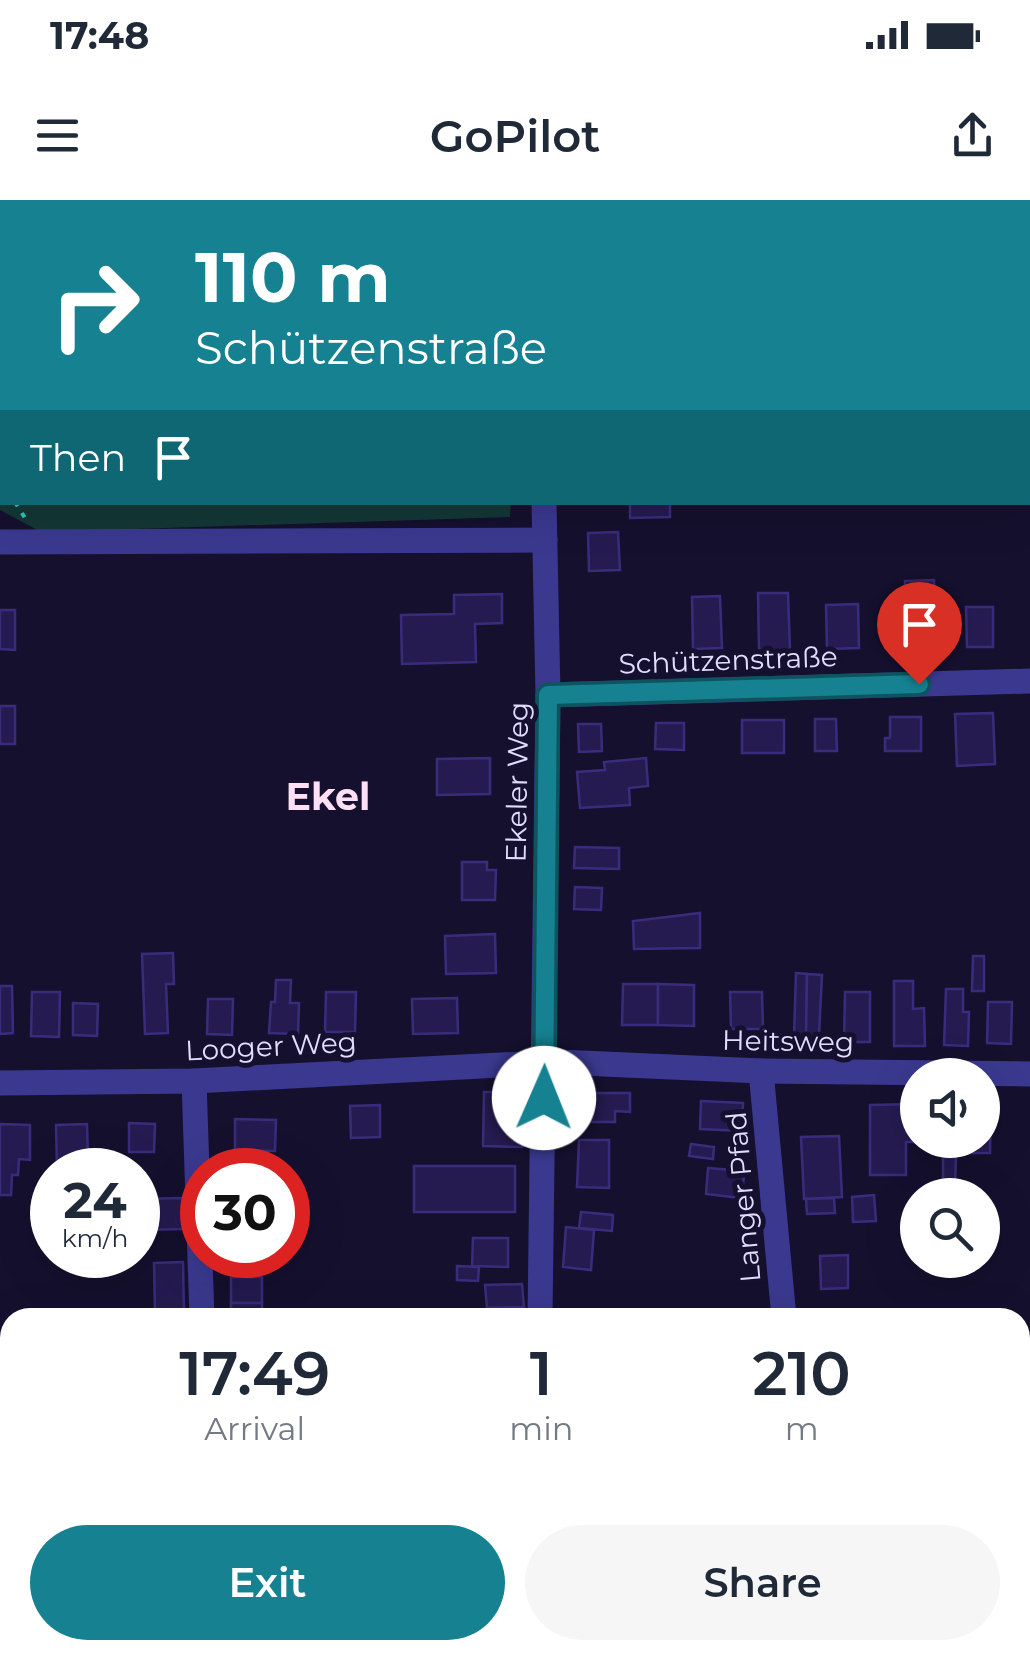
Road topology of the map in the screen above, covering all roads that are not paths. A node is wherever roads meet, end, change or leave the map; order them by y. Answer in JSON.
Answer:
{"nodes":[{"id":1,"x":544,"y":505,"type":"edge"},
{"id":2,"x":545,"y":540,"type":"junction"},
{"id":3,"x":0,"y":542,"type":"edge"},
{"id":4,"x":1030,"y":680,"type":"edge"},
{"id":5,"x":548,"y":695,"type":"junction"},
{"id":6,"x":544,"y":1062,"type":"junction"},
{"id":7,"x":761,"y":1071,"type":"junction"},
{"id":8,"x":1030,"y":1074,"type":"edge"},
{"id":9,"x":194,"y":1081,"type":"junction"},
{"id":10,"x":0,"y":1083,"type":"edge"},
{"id":11,"x":202,"y":1308,"type":"edge"},
{"id":12,"x":540,"y":1308,"type":"edge"},
{"id":13,"x":783,"y":1308,"type":"edge"}],
"edges":[{"from":1,"to":2,"type":"street","name":"Ekeler Weg"},
{"from":2,"to":3,"type":"street"},
{"from":2,"to":5,"type":"street","name":"Ekeler Weg"},
{"from":4,"to":5,"type":"street","name":"Schützenstraße"},
{"from":5,"to":6,"type":"street","name":"Ekeler Weg"},
{"from":6,"to":7,"type":"street","name":"Heitsweg"},
{"from":6,"to":9,"type":"street","name":"Looger Weg"},
{"from":6,"to":12,"type":"street","name":"Ekeler Weg"},
{"from":7,"to":8,"type":"street","name":"Heitsweg"},
{"from":7,"to":13,"type":"street","name":"Langer Pfad"},
{"from":9,"to":10,"type":"street","name":"Looger Weg"},
{"from":9,"to":11,"type":"street"}]}
